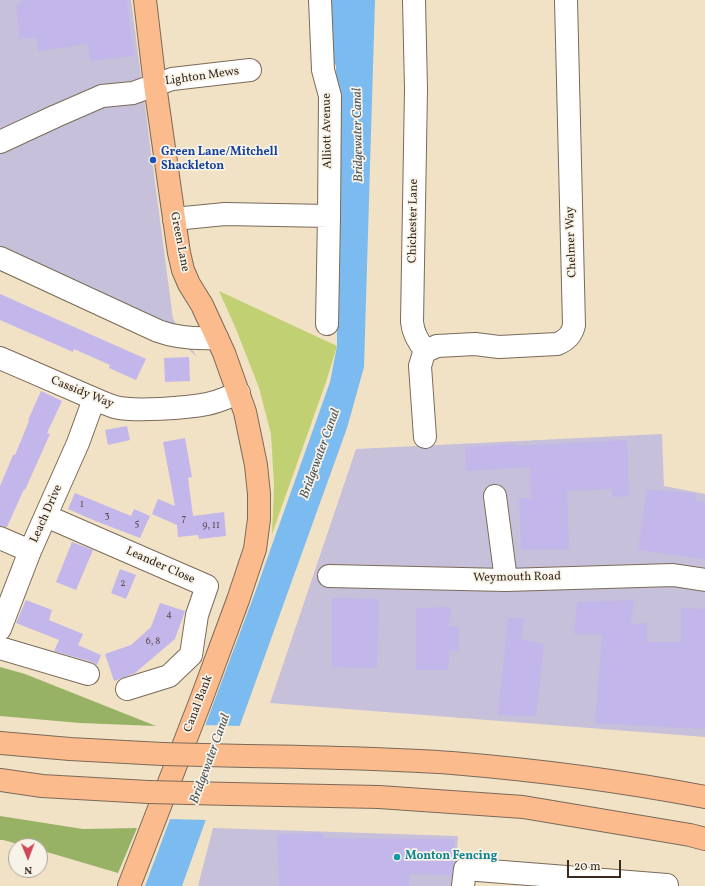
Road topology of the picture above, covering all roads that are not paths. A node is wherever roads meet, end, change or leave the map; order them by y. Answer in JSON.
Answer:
{"nodes":[{"id":1,"x":145,"y":0,"type":"edge"},
{"id":2,"x":320,"y":0,"type":"edge"},
{"id":3,"x":414,"y":0,"type":"edge"},
{"id":4,"x":566,"y":0,"type":"edge"},
{"id":5,"x":250,"y":70,"type":"dead end"},
{"id":6,"x":155,"y":85,"type":"junction"},
{"id":7,"x":0,"y":142,"type":"edge"},
{"id":8,"x":329,"y":216,"type":"junction"},
{"id":9,"x":174,"y":218,"type":"junction"},
{"id":10,"x":0,"y":258,"type":"edge"},
{"id":11,"x":327,"y":324,"type":"dead end"},
{"id":12,"x":217,"y":338,"type":"junction"},
{"id":13,"x":426,"y":351,"type":"junction"},
{"id":14,"x":0,"y":358,"type":"edge"},
{"id":15,"x":239,"y":393,"type":"junction"},
{"id":16,"x":94,"y":399,"type":"junction"},
{"id":17,"x":425,"y":437,"type":"dead end"},
{"id":18,"x":495,"y":496,"type":"dead end"},
{"id":19,"x":46,"y":516,"type":"junction"},
{"id":20,"x":259,"y":519,"type":"joint"},
{"id":21,"x":0,"y":538,"type":"edge"},
{"id":22,"x":30,"y":552,"type":"junction"},
{"id":23,"x":329,"y":576,"type":"dead end"},
{"id":24,"x":506,"y":580,"type":"junction"},
{"id":25,"x":705,"y":580,"type":"edge"},
{"id":26,"x":0,"y":629,"type":"edge"},
{"id":27,"x":0,"y":648,"type":"edge"},
{"id":28,"x":88,"y":674,"type":"dead end"},
{"id":29,"x":127,"y":689,"type":"dead end"},
{"id":30,"x":0,"y":743,"type":"edge"},
{"id":31,"x":0,"y":780,"type":"edge"},
{"id":32,"x":705,"y":797,"type":"edge"},
{"id":33,"x":705,"y":839,"type":"edge"},
{"id":34,"x":464,"y":878,"type":"edge"},
{"id":35,"x":667,"y":885,"type":"dead end"},
{"id":36,"x":129,"y":886,"type":"edge"}],
"edges":[{"from":1,"to":6,"type":"main road","name":"Green Lane"},
{"from":2,"to":8,"type":"street","name":"Alliott Avenue"},
{"from":3,"to":13,"type":"street","name":"Chichester Lane"},
{"from":4,"to":13,"type":"street","name":"Chelmer Way"},
{"from":5,"to":6,"type":"street","name":"Lighton Mews"},
{"from":6,"to":7,"type":"street","name":"Lighton Mews"},
{"from":6,"to":9,"type":"main road","name":"Green Lane"},
{"from":8,"to":9,"type":"street"},
{"from":8,"to":11,"type":"street","name":"Alliott Avenue"},
{"from":9,"to":12,"type":"main road","name":"Green Lane"},
{"from":10,"to":12,"type":"street"},
{"from":12,"to":15,"type":"main road","name":"Green Lane"},
{"from":13,"to":17,"type":"street"},
{"from":14,"to":16,"type":"street","name":"Cassidy Way"},
{"from":15,"to":16,"type":"street","name":"Cassidy Way"},
{"from":15,"to":20,"type":"main road","name":"Green Lane"},
{"from":16,"to":19,"type":"street","name":"Leach Drive"},
{"from":18,"to":24,"type":"street"},
{"from":19,"to":22,"type":"street","name":"Leach Drive"},
{"from":19,"to":29,"type":"street","name":"Leander Close"},
{"from":20,"to":36,"type":"main road","name":"Canal Bank"},
{"from":21,"to":22,"type":"street"},
{"from":22,"to":26,"type":"street","name":"Leach Drive"},
{"from":23,"to":24,"type":"street","name":"Weymouth Road"},
{"from":24,"to":25,"type":"street","name":"Weymouth Road"},
{"from":27,"to":28,"type":"street"},
{"from":30,"to":32,"type":"main road","bridge":true},
{"from":31,"to":33,"type":"main road","bridge":true},
{"from":34,"to":35,"type":"street"}]}
